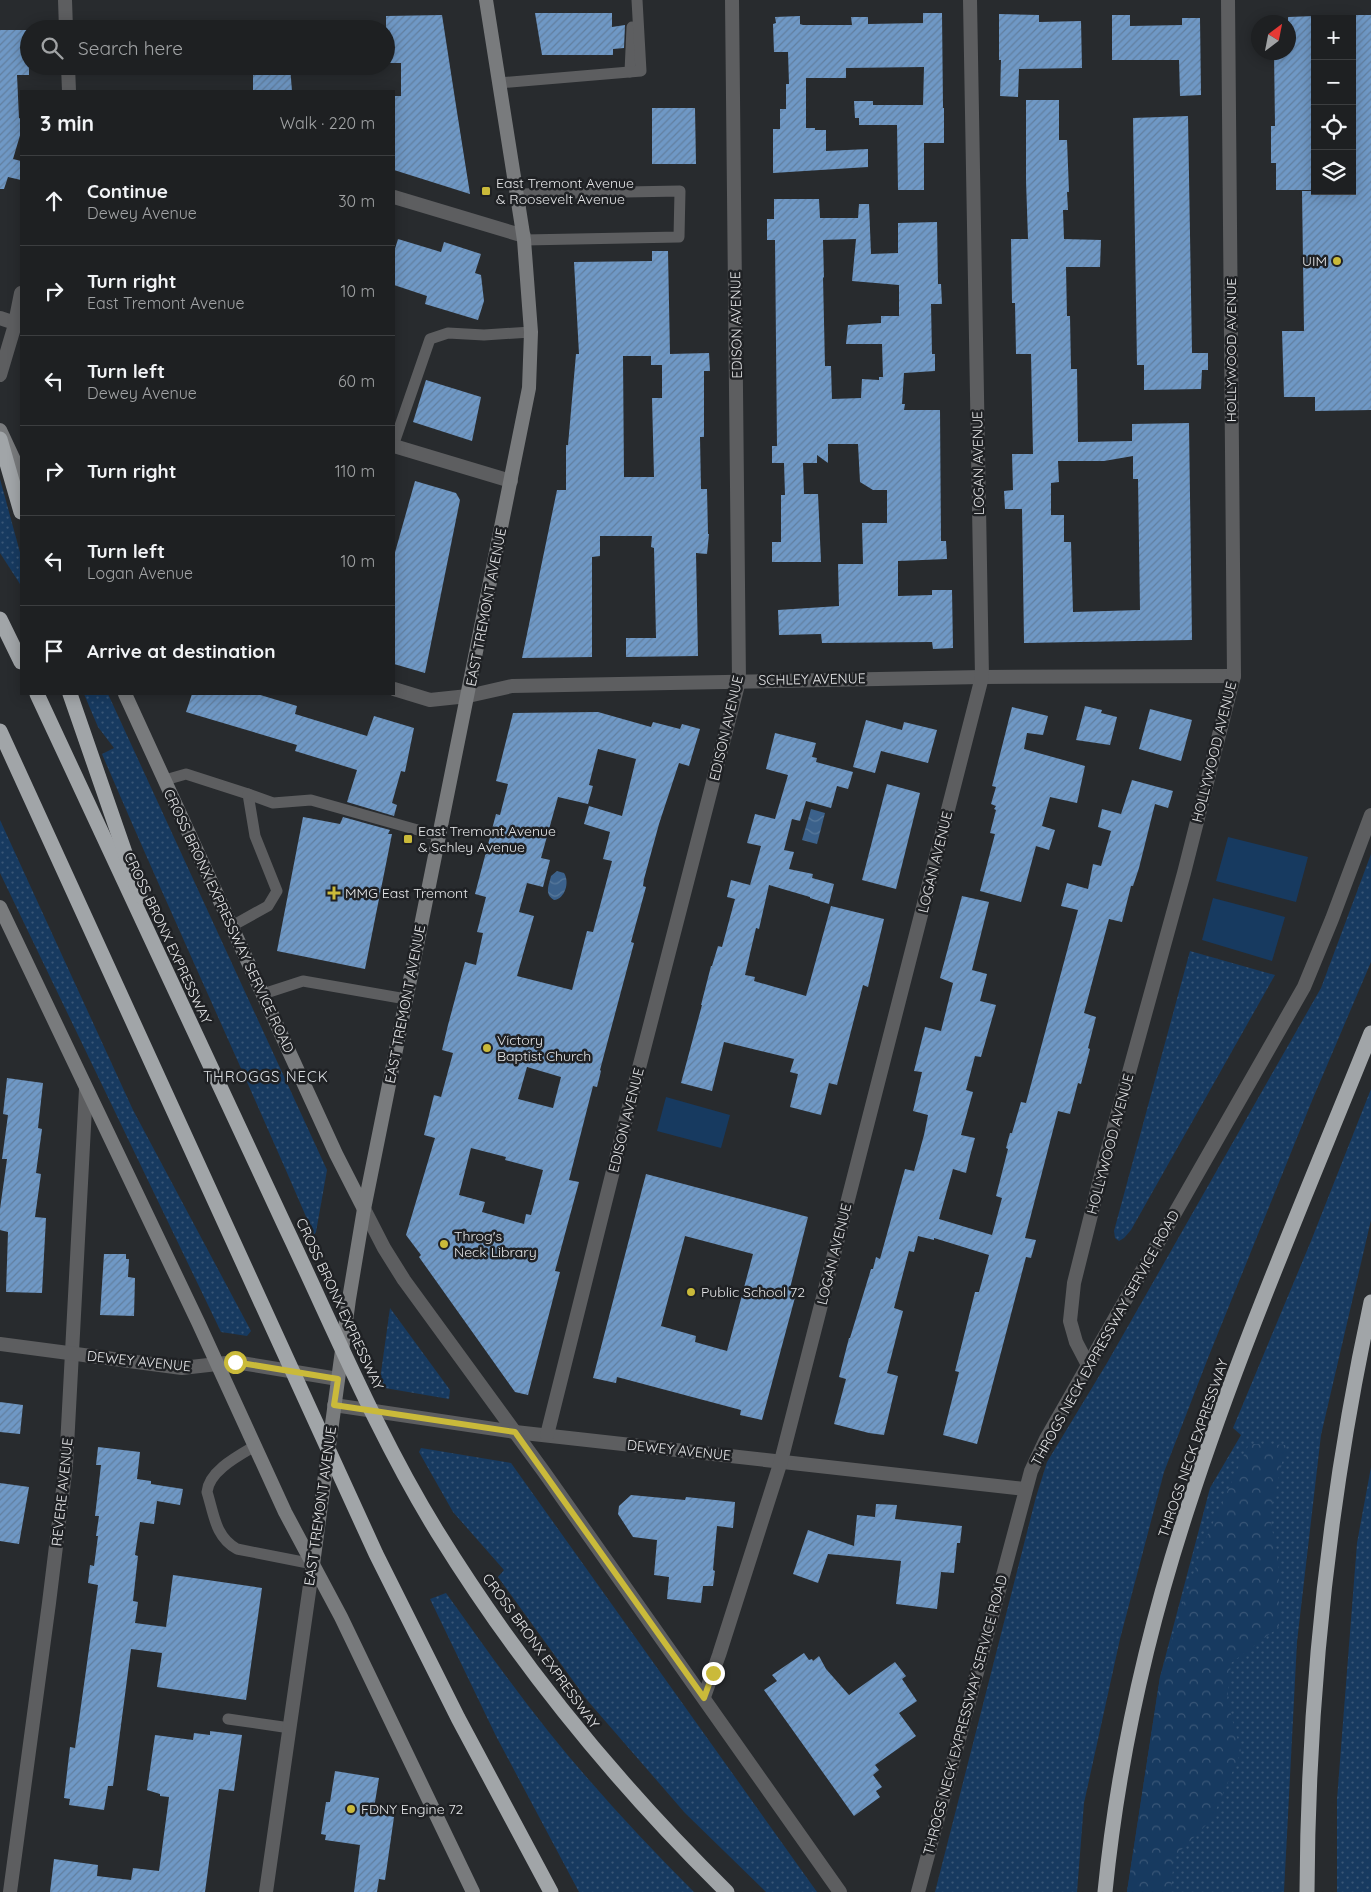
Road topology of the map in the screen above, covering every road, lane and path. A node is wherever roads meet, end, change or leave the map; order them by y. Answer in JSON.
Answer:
{"nodes":[{"id":1,"x":66,"y":0,"type":"edge"},
{"id":2,"x":486,"y":0,"type":"edge"},
{"id":3,"x":637,"y":0,"type":"edge"},
{"id":4,"x":732,"y":0,"type":"edge"},
{"id":5,"x":970,"y":0,"type":"edge"},
{"id":6,"x":1228,"y":0,"type":"edge"},
{"id":7,"x":66,"y":20,"type":"edge"},
{"id":8,"x":68,"y":75,"type":"edge"},
{"id":9,"x":499,"y":83,"type":"junction"},
{"id":10,"x":69,"y":90,"type":"edge"},
{"id":11,"x":517,"y":194,"type":"junction"},
{"id":12,"x":395,"y":197,"type":"edge"},
{"id":13,"x":524,"y":238,"type":"junction"},
{"id":14,"x":20,"y":303,"type":"edge"},
{"id":15,"x":0,"y":318,"type":"edge"},
{"id":16,"x":18,"y":324,"type":"edge"},
{"id":17,"x":532,"y":332,"type":"junction"},
{"id":18,"x":0,"y":375,"type":"edge"},
{"id":19,"x":0,"y":430,"type":"edge"},
{"id":20,"x":0,"y":439,"type":"edge"},
{"id":21,"x":395,"y":441,"type":"edge"},
{"id":22,"x":395,"y":444,"type":"edge"},
{"id":23,"x":20,"y":473,"type":"edge"},
{"id":24,"x":511,"y":481,"type":"junction"},
{"id":25,"x":20,"y":509,"type":"edge"},
{"id":26,"x":0,"y":620,"type":"edge"},
{"id":27,"x":20,"y":660,"type":"edge"},
{"id":28,"x":1234,"y":676,"type":"junction"},
{"id":29,"x":982,"y":677,"type":"junction"},
{"id":30,"x":739,"y":680,"type":"junction"},
{"id":31,"x":395,"y":689,"type":"edge"},
{"id":32,"x":37,"y":695,"type":"edge"},
{"id":33,"x":70,"y":695,"type":"edge"},
{"id":34,"x":125,"y":695,"type":"edge"},
{"id":35,"x":468,"y":696,"type":"junction"},
{"id":36,"x":0,"y":731,"type":"edge"},
{"id":37,"x":0,"y":743,"type":"edge"},
{"id":38,"x":165,"y":780,"type":"junction"},
{"id":39,"x":29,"y":793,"type":"junction"},
{"id":40,"x":248,"y":794,"type":"junction"},
{"id":41,"x":1371,"y":815,"type":"edge"},
{"id":42,"x":439,"y":836,"type":"junction"},
{"id":43,"x":0,"y":907,"type":"edge"},
{"id":44,"x":232,"y":926,"type":"junction"},
{"id":45,"x":169,"y":980,"type":"junction"},
{"id":46,"x":262,"y":994,"type":"junction"},
{"id":47,"x":406,"y":999,"type":"junction"},
{"id":48,"x":1371,"y":1033,"type":"edge"},
{"id":49,"x":86,"y":1089,"type":"junction"},
{"id":50,"x":364,"y":1209,"type":"junction"},
{"id":51,"x":1371,"y":1302,"type":"edge"},
{"id":52,"x":0,"y":1344,"type":"edge"},
{"id":53,"x":73,"y":1354,"type":"junction"},
{"id":54,"x":217,"y":1364,"type":"junction"},
{"id":55,"x":1088,"y":1365,"type":"junction"},
{"id":56,"x":338,"y":1379,"type":"junction"},
{"id":57,"x":334,"y":1405,"type":"junction"},
{"id":58,"x":515,"y":1432,"type":"junction"},
{"id":59,"x":547,"y":1435,"type":"junction"},
{"id":60,"x":255,"y":1446,"type":"junction"},
{"id":61,"x":781,"y":1461,"type":"junction"},
{"id":62,"x":1025,"y":1489,"type":"junction"},
{"id":63,"x":313,"y":1564,"type":"junction"},
{"id":64,"x":704,"y":1698,"type":"junction"},
{"id":65,"x":228,"y":1719,"type":"dead end"},
{"id":66,"x":290,"y":1728,"type":"junction"},
{"id":67,"x":10,"y":1892,"type":"edge"},
{"id":68,"x":266,"y":1892,"type":"edge"},
{"id":69,"x":473,"y":1892,"type":"edge"},
{"id":70,"x":552,"y":1892,"type":"edge"},
{"id":71,"x":727,"y":1892,"type":"edge"},
{"id":72,"x":840,"y":1892,"type":"edge"},
{"id":73,"x":918,"y":1892,"type":"edge"},
{"id":74,"x":1105,"y":1892,"type":"edge"},
{"id":75,"x":1307,"y":1892,"type":"edge"}],
"edges":[{"from":1,"to":7,"type":"street"},
{"from":2,"to":9,"type":"main road","name":"EAST TREMONT AVENUE"},
{"from":3,"to":9,"type":"lane"},
{"from":4,"to":30,"type":"street","name":"EDISON AVENUE"},
{"from":5,"to":29,"type":"street","name":"LOGAN AVENUE"},
{"from":6,"to":28,"type":"street","name":"HOLLYWOOD AVENUE"},
{"from":8,"to":10,"type":"street"},
{"from":9,"to":11,"type":"main road","name":"EAST TREMONT AVENUE"},
{"from":11,"to":13,"type":"main road","name":"EAST TREMONT AVENUE"},
{"from":11,"to":13,"type":"lane"},
{"from":12,"to":13,"type":"street"},
{"from":13,"to":17,"type":"main road","name":"EAST TREMONT AVENUE"},
{"from":14,"to":16,"type":"street"},
{"from":15,"to":16,"type":"street"},
{"from":16,"to":18,"type":"street"},
{"from":17,"to":21,"type":"lane"},
{"from":17,"to":24,"type":"main road","name":"EAST TREMONT AVENUE"},
{"from":19,"to":23,"type":"main road"},
{"from":20,"to":25,"type":"highway"},
{"from":22,"to":24,"type":"street"},
{"from":24,"to":35,"type":"main road","name":"EAST TREMONT AVENUE"},
{"from":26,"to":27,"type":"highway"},
{"from":28,"to":29,"type":"street","name":"SCHLEY AVENUE"},
{"from":28,"to":55,"type":"street","name":"HOLLYWOOD AVENUE"},
{"from":29,"to":30,"type":"street","name":"SCHLEY AVENUE"},
{"from":29,"to":61,"type":"street","name":"LOGAN AVENUE"},
{"from":30,"to":35,"type":"street","name":"SCHLEY AVENUE"},
{"from":30,"to":59,"type":"street","name":"EDISON AVENUE"},
{"from":31,"to":35,"type":"street","name":"SCHLEY AVENUE"},
{"from":32,"to":45,"type":"highway","name":"CROSS BRONX EXPRESSWAY"},
{"from":33,"to":45,"type":"highway"},
{"from":34,"to":38,"type":"main road","name":"CROSS BRONX EXPRESSWAY SERVICE ROAD"},
{"from":35,"to":42,"type":"main road","name":"EAST TREMONT AVENUE"},
{"from":36,"to":39,"type":"highway"},
{"from":37,"to":39,"type":"highway"},
{"from":38,"to":40,"type":"lane"},
{"from":38,"to":44,"type":"main road","name":"CROSS BRONX EXPRESSWAY SERVICE ROAD"},
{"from":39,"to":70,"type":"highway"},
{"from":40,"to":42,"type":"lane"},
{"from":40,"to":44,"type":"lane"},
{"from":41,"to":55,"type":"street","name":"THROGS NECK EXPRESSWAY SERVICE ROAD"},
{"from":42,"to":47,"type":"main road","name":"EAST TREMONT AVENUE"},
{"from":43,"to":49,"type":"main road"},
{"from":44,"to":46,"type":"main road","name":"CROSS BRONX EXPRESSWAY SERVICE ROAD"},
{"from":45,"to":71,"type":"highway","name":"CROSS BRONX EXPRESSWAY"},
{"from":46,"to":47,"type":"lane"},
{"from":46,"to":50,"type":"main road","name":"CROSS BRONX EXPRESSWAY SERVICE ROAD"},
{"from":47,"to":50,"type":"main road","name":"EAST TREMONT AVENUE"},
{"from":48,"to":74,"type":"highway","name":"THROGS NECK EXPRESSWAY"},
{"from":49,"to":53,"type":"street","name":"REVERE AVENUE"},
{"from":49,"to":54,"type":"main road"},
{"from":50,"to":56,"type":"main road","name":"EAST TREMONT AVENUE"},
{"from":50,"to":58,"type":"street","name":"CROSS BRONX EXPRESSWAY SERVICE ROAD"},
{"from":51,"to":75,"type":"highway"},
{"from":52,"to":53,"type":"street","name":"DEWEY AVENUE"},
{"from":53,"to":54,"type":"street","name":"DEWEY AVENUE"},
{"from":53,"to":67,"type":"street","name":"REVERE AVENUE"},
{"from":54,"to":56,"type":"street","name":"DEWEY AVENUE"},
{"from":54,"to":60,"type":"main road"},
{"from":55,"to":62,"type":"street","name":"THROGS NECK EXPRESSWAY SERVICE ROAD"},
{"from":56,"to":57,"type":"main road","name":"EAST TREMONT AVENUE"},
{"from":57,"to":58,"type":"street","name":"DEWEY AVENUE"},
{"from":57,"to":63,"type":"main road","name":"EAST TREMONT AVENUE"},
{"from":58,"to":59,"type":"street","name":"DEWEY AVENUE"},
{"from":58,"to":64,"type":"street","name":"CROSS BRONX EXPRESSWAY SERVICE ROAD"},
{"from":59,"to":61,"type":"street","name":"DEWEY AVENUE"},
{"from":60,"to":63,"type":"main road"},
{"from":60,"to":63,"type":"lane"},
{"from":61,"to":62,"type":"street","name":"DEWEY AVENUE"},
{"from":61,"to":64,"type":"street","name":"LOGAN AVENUE"},
{"from":62,"to":73,"type":"street","name":"THROGS NECK EXPRESSWAY SERVICE ROAD"},
{"from":63,"to":66,"type":"street","name":"EAST TREMONT AVENUE"},
{"from":63,"to":69,"type":"main road"},
{"from":64,"to":72,"type":"street","name":"CROSS BRONX EXPRESSWAY SERVICE ROAD"},
{"from":65,"to":66,"type":"lane"},
{"from":66,"to":68,"type":"street","name":"EAST TREMONT AVENUE"}]}
